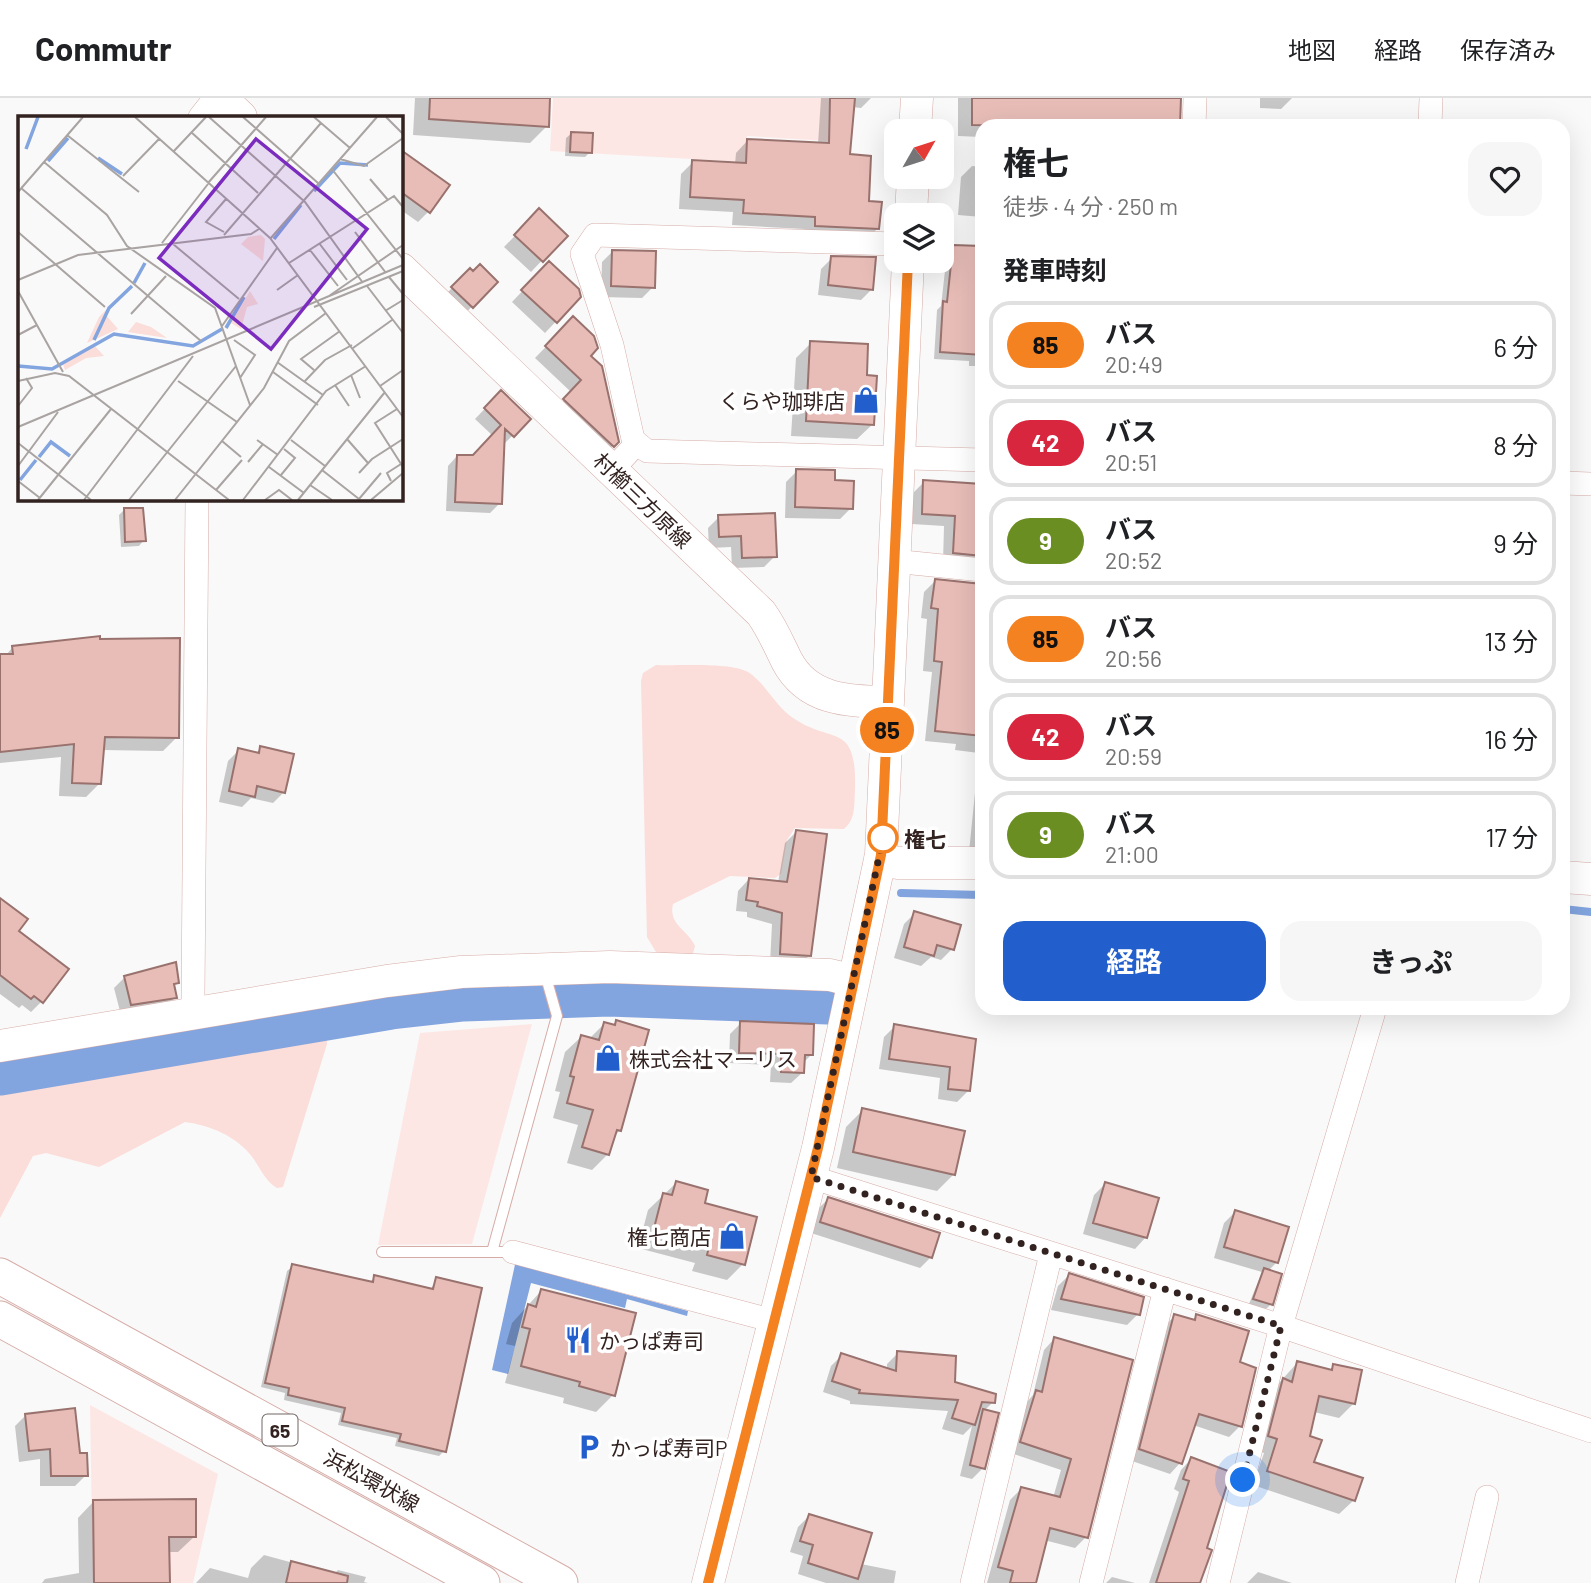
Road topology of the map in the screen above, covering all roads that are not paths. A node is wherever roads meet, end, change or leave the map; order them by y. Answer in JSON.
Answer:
{"nodes":[{"id":1,"x":215,"y":98,"type":"edge"},
{"id":2,"x":221,"y":98,"type":"edge"},
{"id":3,"x":917,"y":98,"type":"edge"},
{"id":4,"x":1195,"y":98,"type":"edge"},
{"id":5,"x":1431,"y":98,"type":"edge"},
{"id":6,"x":201,"y":116,"type":"edge"},
{"id":7,"x":240,"y":116,"type":"edge"},
{"id":8,"x":916,"y":119,"type":"edge"},
{"id":9,"x":1194,"y":119,"type":"edge"},
{"id":10,"x":1430,"y":119,"type":"edge"},
{"id":11,"x":884,"y":244,"type":"edge"},
{"id":12,"x":402,"y":270,"type":"edge"},
{"id":13,"x":907,"y":273,"type":"edge"},
{"id":14,"x":637,"y":443,"type":"junction"},
{"id":15,"x":898,"y":458,"type":"junction"},
{"id":16,"x":975,"y":460,"type":"edge"},
{"id":17,"x":612,"y":470,"type":"junction"},
{"id":18,"x":1570,"y":483,"type":"edge"},
{"id":19,"x":1591,"y":484,"type":"edge"},
{"id":20,"x":197,"y":500,"type":"edge"},
{"id":21,"x":893,"y":561,"type":"junction"},
{"id":22,"x":975,"y":569,"type":"edge"},
{"id":23,"x":888,"y":702,"type":"junction"},
{"id":24,"x":880,"y":859,"type":"junction"},
{"id":25,"x":975,"y":863,"type":"edge"},
{"id":26,"x":1570,"y":878,"type":"edge"},
{"id":27,"x":1591,"y":879,"type":"edge"},
{"id":28,"x":545,"y":974,"type":"junction"},
{"id":29,"x":854,"y":981,"type":"junction"},
{"id":30,"x":195,"y":1013,"type":"junction"},
{"id":31,"x":1372,"y":1015,"type":"edge"},
{"id":32,"x":0,"y":1046,"type":"edge"},
{"id":33,"x":811,"y":1177,"type":"junction"},
{"id":34,"x":382,"y":1252,"type":"dead end"},
{"id":35,"x":503,"y":1252,"type":"junction"},
{"id":36,"x":1051,"y":1254,"type":"junction"},
{"id":37,"x":0,"y":1276,"type":"edge"},
{"id":38,"x":1165,"y":1289,"type":"junction"},
{"id":39,"x":0,"y":1319,"type":"edge"},
{"id":40,"x":774,"y":1321,"type":"junction"},
{"id":41,"x":1281,"y":1326,"type":"junction"},
{"id":42,"x":1591,"y":1430,"type":"edge"},
{"id":43,"x":1487,"y":1497,"type":"dead end"},
{"id":44,"x":482,"y":1583,"type":"edge"},
{"id":45,"x":560,"y":1583,"type":"edge"},
{"id":46,"x":708,"y":1583,"type":"edge"},
{"id":47,"x":972,"y":1583,"type":"edge"},
{"id":48,"x":1091,"y":1583,"type":"edge"},
{"id":49,"x":1218,"y":1583,"type":"edge"},
{"id":50,"x":1467,"y":1583,"type":"edge"}],
"edges":[{"from":1,"to":6,"type":"street"},
{"from":2,"to":7,"type":"main road"},
{"from":3,"to":8,"type":"main road"},
{"from":4,"to":9,"type":"street"},
{"from":5,"to":10,"type":"street"},
{"from":11,"to":14,"type":"street"},
{"from":12,"to":17,"type":"main road","name":"村櫛三方原線"},
{"from":13,"to":15,"type":"main road"},
{"from":14,"to":15,"type":"street"},
{"from":14,"to":17,"type":"street"},
{"from":15,"to":16,"type":"street"},
{"from":15,"to":21,"type":"main road"},
{"from":17,"to":23,"type":"main road","name":"村櫛三方原線"},
{"from":18,"to":19,"type":"street"},
{"from":20,"to":30,"type":"street"},
{"from":21,"to":22,"type":"street"},
{"from":21,"to":23,"type":"main road"},
{"from":23,"to":24,"type":"main road"},
{"from":24,"to":25,"type":"main road"},
{"from":24,"to":29,"type":"main road"},
{"from":26,"to":27,"type":"main road"},
{"from":28,"to":29,"type":"main road"},
{"from":28,"to":30,"type":"main road"},
{"from":28,"to":35,"type":"lane"},
{"from":29,"to":33,"type":"main road"},
{"from":30,"to":32,"type":"main road"},
{"from":31,"to":41,"type":"street"},
{"from":33,"to":36,"type":"street"},
{"from":33,"to":40,"type":"main road"},
{"from":34,"to":35,"type":"lane"},
{"from":35,"to":40,"type":"street"},
{"from":36,"to":38,"type":"street"},
{"from":36,"to":47,"type":"street"},
{"from":37,"to":45,"type":"main road","name":"浜松環状線","number":"65"},
{"from":38,"to":41,"type":"street"},
{"from":38,"to":48,"type":"street"},
{"from":39,"to":44,"type":"main road","name":"浜松環状線","number":"65"},
{"from":40,"to":46,"type":"main road"},
{"from":41,"to":42,"type":"street"},
{"from":41,"to":49,"type":"street"},
{"from":43,"to":50,"type":"street"}]}
